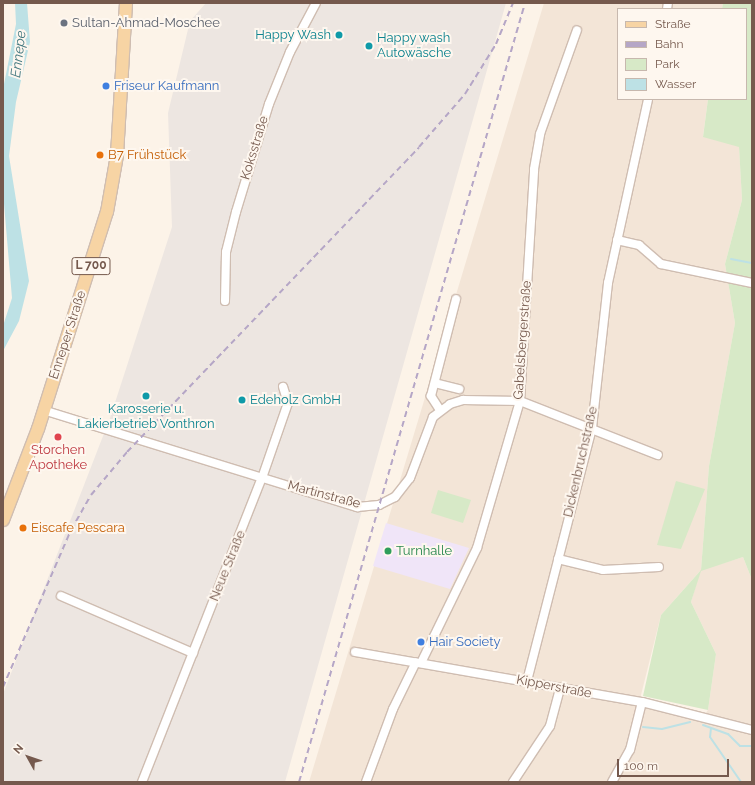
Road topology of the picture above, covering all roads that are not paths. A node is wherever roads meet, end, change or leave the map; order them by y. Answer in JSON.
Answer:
{"nodes":[{"id":1,"x":126,"y":3,"type":"edge"},
{"id":2,"x":316,"y":3,"type":"edge"},
{"id":3,"x":577,"y":30,"type":"dead end"},
{"id":4,"x":648,"y":100,"type":"edge"},
{"id":5,"x":617,"y":240,"type":"junction"},
{"id":6,"x":752,"y":283,"type":"edge"},
{"id":7,"x":456,"y":300,"type":"dead end"},
{"id":8,"x":224,"y":301,"type":"dead end"},
{"id":9,"x":434,"y":383,"type":"junction"},
{"id":10,"x":283,"y":387,"type":"dead end"},
{"id":11,"x":459,"y":389,"type":"dead end"},
{"id":12,"x":520,"y":402,"type":"junction"},
{"id":13,"x":44,"y":410,"type":"junction"},
{"id":14,"x":440,"y":410,"type":"junction"},
{"id":15,"x":592,"y":428,"type":"junction"},
{"id":16,"x":658,"y":455,"type":"dead end"},
{"id":17,"x":262,"y":478,"type":"junction"},
{"id":18,"x":3,"y":520,"type":"edge"},
{"id":19,"x":558,"y":559,"type":"junction"},
{"id":20,"x":659,"y":566,"type":"dead end"},
{"id":21,"x":61,"y":596,"type":"dead end"},
{"id":22,"x":355,"y":652,"type":"dead end"},
{"id":23,"x":193,"y":654,"type":"junction"},
{"id":24,"x":419,"y":663,"type":"junction"},
{"id":25,"x":527,"y":681,"type":"junction"},
{"id":26,"x":560,"y":689,"type":"junction"},
{"id":27,"x":642,"y":702,"type":"junction"},
{"id":28,"x":752,"y":730,"type":"edge"},
{"id":29,"x":142,"y":782,"type":"edge"},
{"id":30,"x":366,"y":782,"type":"edge"},
{"id":31,"x":513,"y":782,"type":"edge"},
{"id":32,"x":612,"y":782,"type":"edge"}],
"edges":[{"from":1,"to":13,"type":"main road","name":"Enneper Straße","number":"L 700"},
{"from":2,"to":8,"type":"street","name":"Koksstraße"},
{"from":3,"to":12,"type":"street","name":"Gabelsbergerstraße"},
{"from":4,"to":5,"type":"street","name":"Dickenbruchstraße"},
{"from":5,"to":6,"type":"street"},
{"from":5,"to":15,"type":"street","name":"Dickenbruchstraße"},
{"from":7,"to":9,"type":"street"},
{"from":9,"to":11,"type":"street"},
{"from":9,"to":14,"type":"street"},
{"from":10,"to":17,"type":"street"},
{"from":12,"to":14,"type":"street"},
{"from":12,"to":15,"type":"street"},
{"from":12,"to":24,"type":"street","name":"Gabelsbergerstraße"},
{"from":13,"to":17,"type":"street","name":"Martinstraße"},
{"from":13,"to":18,"type":"main road","name":"Enneper Straße","number":"L 700"},
{"from":14,"to":17,"type":"street","name":"Martinstraße"},
{"from":15,"to":16,"type":"street"},
{"from":15,"to":19,"type":"street","name":"Dickenbruchstraße"},
{"from":17,"to":23,"type":"street","name":"Neue Straße"},
{"from":19,"to":20,"type":"street"},
{"from":19,"to":25,"type":"street","name":"Dickenbruchstraße"},
{"from":21,"to":23,"type":"street"},
{"from":22,"to":24,"type":"street","name":"Kipperstraße"},
{"from":23,"to":29,"type":"street","name":"Neue Straße"},
{"from":24,"to":25,"type":"street","name":"Kipperstraße"},
{"from":24,"to":30,"type":"street","name":"Gabelsbergerstraße"},
{"from":25,"to":26,"type":"street","name":"Kipperstraße"},
{"from":26,"to":27,"type":"street","name":"Kipperstraße"},
{"from":26,"to":31,"type":"street"},
{"from":27,"to":28,"type":"street","name":"Kipperstraße"},
{"from":27,"to":32,"type":"street"}]}
